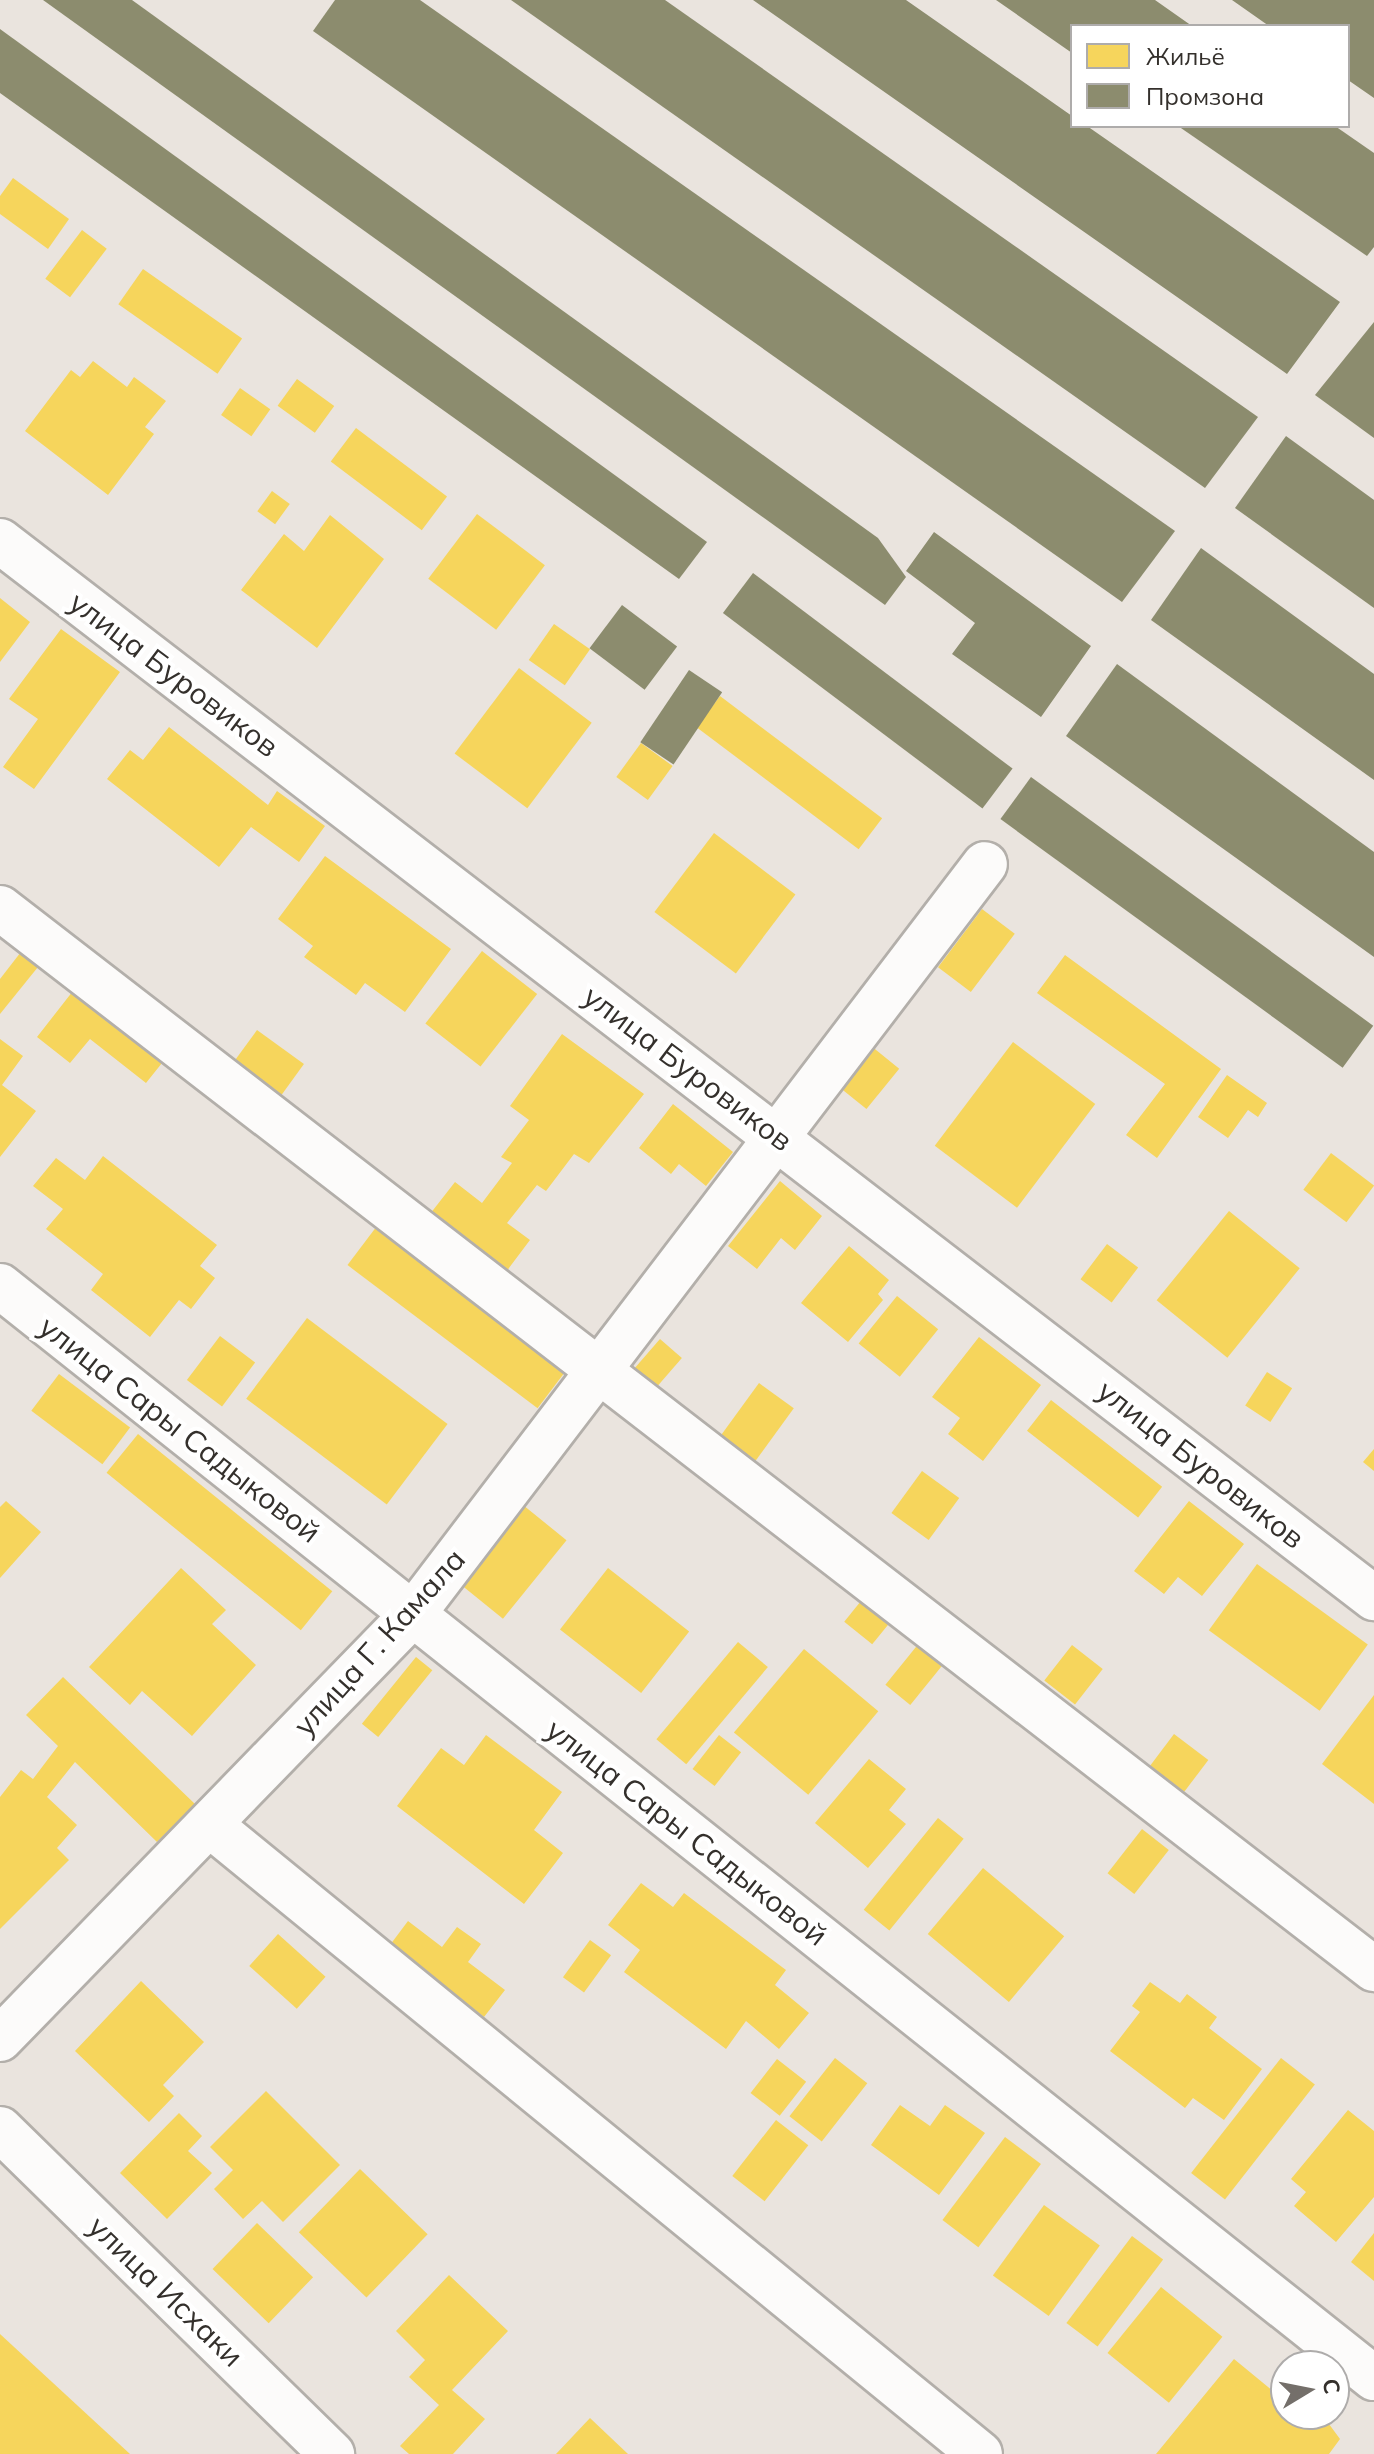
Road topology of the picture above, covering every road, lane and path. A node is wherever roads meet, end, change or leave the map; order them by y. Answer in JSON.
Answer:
{"nodes":[{"id":1,"x":0,"y":541,"type":"edge"},
{"id":2,"x":985,"y":864,"type":"dead end"},
{"id":3,"x":0,"y":908,"type":"edge"},
{"id":4,"x":782,"y":1139,"type":"junction"},
{"id":5,"x":0,"y":1286,"type":"edge"},
{"id":6,"x":598,"y":1376,"type":"junction"},
{"id":7,"x":1374,"y":1598,"type":"edge"},
{"id":8,"x":413,"y":1614,"type":"junction"},
{"id":9,"x":210,"y":1825,"type":"junction"},
{"id":10,"x":1374,"y":1969,"type":"edge"},
{"id":11,"x":0,"y":2039,"type":"edge"},
{"id":12,"x":0,"y":2129,"type":"edge"},
{"id":13,"x":1374,"y":2378,"type":"edge"},
{"id":14,"x":332,"y":2454,"type":"edge"},
{"id":15,"x":980,"y":2454,"type":"edge"}],
"edges":[{"from":1,"to":4,"type":"street","name":"улица Буровиков"},
{"from":2,"to":4,"type":"street","name":"улица Г. Камала"},
{"from":3,"to":6,"type":"street"},
{"from":4,"to":6,"type":"street","name":"улица Г. Камала"},
{"from":4,"to":7,"type":"street","name":"улица Буровиков"},
{"from":5,"to":8,"type":"street","name":"улица Сары Садыковой"},
{"from":6,"to":8,"type":"street","name":"улица Г. Камала"},
{"from":6,"to":10,"type":"street"},
{"from":8,"to":9,"type":"street","name":"улица Г. Камала"},
{"from":8,"to":13,"type":"street","name":"улица Сары Садыковой"},
{"from":9,"to":11,"type":"street","name":"улица Г. Камала"},
{"from":9,"to":15,"type":"street"},
{"from":12,"to":14,"type":"street","name":"улица Исхаки"}]}
